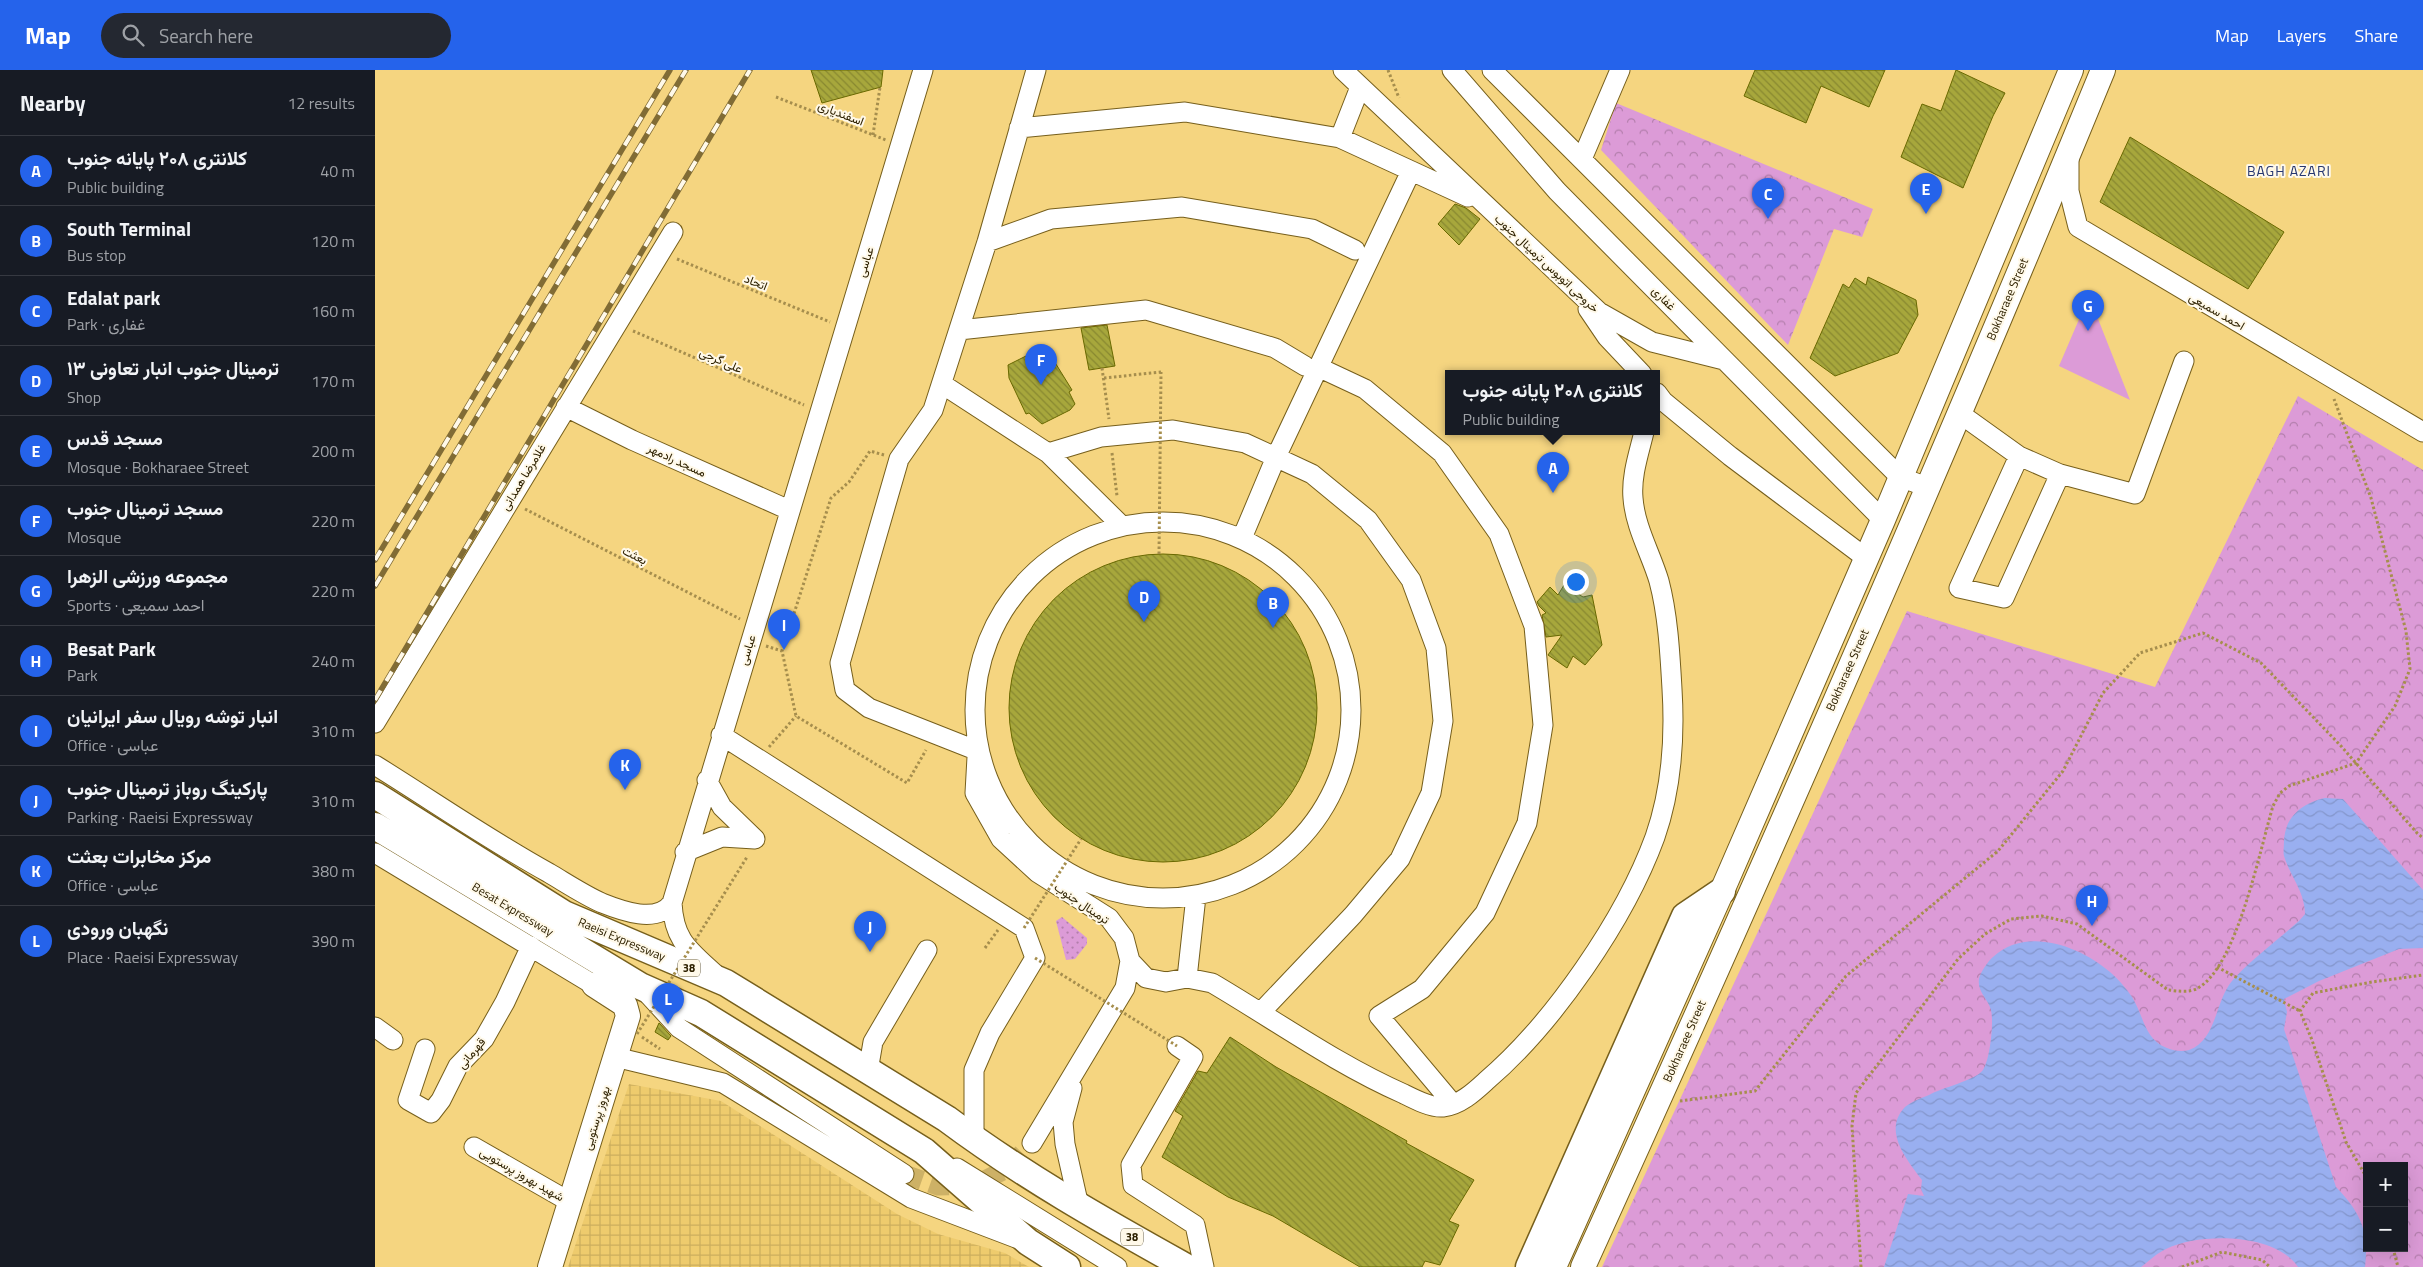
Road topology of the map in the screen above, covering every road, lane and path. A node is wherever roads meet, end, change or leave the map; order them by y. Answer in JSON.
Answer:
{"nodes":[{"id":1,"x":923,"y":70,"type":"edge"},
{"id":2,"x":1036,"y":70,"type":"edge"},
{"id":3,"x":1343,"y":70,"type":"edge"},
{"id":4,"x":1452,"y":70,"type":"edge"},
{"id":5,"x":1491,"y":70,"type":"edge"},
{"id":6,"x":1620,"y":70,"type":"edge"},
{"id":7,"x":2071,"y":70,"type":"edge"},
{"id":8,"x":2103,"y":70,"type":"edge"},
{"id":9,"x":881,"y":87,"type":"dead end"},
{"id":10,"x":1360,"y":87,"type":"junction"},
{"id":11,"x":775,"y":98,"type":"dead end"},
{"id":12,"x":1019,"y":128,"type":"junction"},
{"id":13,"x":873,"y":135,"type":"junction"},
{"id":14,"x":1340,"y":138,"type":"junction"},
{"id":15,"x":901,"y":145,"type":"junction"},
{"id":16,"x":2069,"y":152,"type":"junction"},
{"id":17,"x":1582,"y":159,"type":"junction"},
{"id":18,"x":1411,"y":171,"type":"junction"},
{"id":19,"x":1482,"y":204,"type":"junction"},
{"id":20,"x":673,"y":232,"type":"dead end"},
{"id":21,"x":987,"y":242,"type":"junction"},
{"id":22,"x":1355,"y":250,"type":"dead end"},
{"id":23,"x":660,"y":252,"type":"junction"},
{"id":24,"x":1576,"y":291,"type":"junction"},
{"id":25,"x":616,"y":324,"type":"junction"},
{"id":26,"x":845,"y":328,"type":"junction"},
{"id":27,"x":959,"y":330,"type":"junction"},
{"id":28,"x":1725,"y":360,"type":"junction"},
{"id":29,"x":2184,"y":361,"type":"dead end"},
{"id":30,"x":1312,"y":367,"type":"junction"},
{"id":31,"x":1638,"y":370,"type":"edge"},
{"id":32,"x":2325,"y":374,"type":"junction"},
{"id":33,"x":1105,"y":378,"type":"dead end"},
{"id":34,"x":941,"y":384,"type":"junction"},
{"id":35,"x":1660,"y":403,"type":"edge"},
{"id":36,"x":566,"y":407,"type":"junction"},
{"id":37,"x":819,"y":412,"type":"junction"},
{"id":38,"x":1959,"y":413,"type":"junction"},
{"id":39,"x":2423,"y":432,"type":"edge"},
{"id":40,"x":1643,"y":435,"type":"edge"},
{"id":41,"x":1047,"y":453,"type":"junction"},
{"id":42,"x":2019,"y":456,"type":"junction"},
{"id":43,"x":1276,"y":457,"type":"junction"},
{"id":44,"x":899,"y":459,"type":"junction"},
{"id":45,"x":2060,"y":474,"type":"junction"},
{"id":46,"x":1900,"y":477,"type":"junction"},
{"id":47,"x":1923,"y":496,"type":"junction"},
{"id":48,"x":508,"y":501,"type":"junction"},
{"id":49,"x":789,"y":510,"type":"junction"},
{"id":50,"x":1883,"y":520,"type":"junction"},
{"id":51,"x":1121,"y":525,"type":"junction"},
{"id":52,"x":1242,"y":538,"type":"junction"},
{"id":53,"x":1159,"y":554,"type":"dead end"},
{"id":54,"x":1866,"y":558,"type":"junction"},
{"id":55,"x":754,"y":626,"type":"junction"},
{"id":56,"x":796,"y":716,"type":"junction"},
{"id":57,"x":375,"y":723,"type":"edge"},
{"id":58,"x":935,"y":734,"type":"junction"},
{"id":59,"x":721,"y":735,"type":"junction"},
{"id":60,"x":978,"y":751,"type":"junction"},
{"id":61,"x":758,"y":758,"type":"junction"},
{"id":62,"x":2356,"y":764,"type":"junction"},
{"id":63,"x":375,"y":765,"type":"edge"},
{"id":64,"x":707,"y":780,"type":"junction"},
{"id":65,"x":375,"y":795,"type":"edge"},
{"id":66,"x":383,"y":824,"type":"edge"},
{"id":67,"x":2423,"y":838,"type":"edge"},
{"id":68,"x":1081,"y":839,"type":"dead end"},
{"id":69,"x":685,"y":852,"type":"junction"},
{"id":70,"x":747,"y":857,"type":"dead end"},
{"id":71,"x":1721,"y":891,"type":"junction"},
{"id":72,"x":1196,"y":896,"type":"junction"},
{"id":73,"x":671,"y":902,"type":"junction"},
{"id":74,"x":1025,"y":928,"type":"junction"},
{"id":75,"x":531,"y":946,"type":"junction"},
{"id":76,"x":927,"y":950,"type":"dead end"},
{"id":77,"x":1035,"y":958,"type":"junction"},
{"id":78,"x":1130,"y":961,"type":"junction"},
{"id":79,"x":2217,"y":967,"type":"junction"},
{"id":80,"x":2423,"y":976,"type":"edge"},
{"id":81,"x":1187,"y":978,"type":"junction"},
{"id":82,"x":726,"y":983,"type":"junction"},
{"id":83,"x":594,"y":985,"type":"joint"},
{"id":84,"x":640,"y":986,"type":"junction"},
{"id":85,"x":2300,"y":1011,"type":"junction"},
{"id":86,"x":1261,"y":1012,"type":"junction"},
{"id":87,"x":375,"y":1028,"type":"edge"},
{"id":88,"x":393,"y":1040,"type":"dead end"},
{"id":89,"x":1177,"y":1046,"type":"joint"},
{"id":90,"x":425,"y":1049,"type":"dead end"},
{"id":91,"x":668,"y":1054,"type":"dead end"},
{"id":92,"x":615,"y":1057,"type":"junction"},
{"id":93,"x":1076,"y":1070,"type":"junction"},
{"id":94,"x":868,"y":1071,"type":"junction"},
{"id":95,"x":1657,"y":1103,"type":"junction"},
{"id":96,"x":1453,"y":1104,"type":"junction"},
{"id":97,"x":974,"y":1140,"type":"junction"},
{"id":98,"x":1032,"y":1143,"type":"tunnel mouth"},
{"id":99,"x":475,"y":1147,"type":"dead end"},
{"id":100,"x":2363,"y":1171,"type":"edge"},
{"id":101,"x":904,"y":1174,"type":"tunnel mouth"},
{"id":102,"x":571,"y":1202,"type":"junction"},
{"id":103,"x":1079,"y":1206,"type":"junction"},
{"id":104,"x":1028,"y":1242,"type":"junction"},
{"id":105,"x":2394,"y":1252,"type":"edge"},
{"id":106,"x":550,"y":1267,"type":"edge"},
{"id":107,"x":1067,"y":1267,"type":"edge"},
{"id":108,"x":1117,"y":1267,"type":"edge"},
{"id":109,"x":1186,"y":1267,"type":"edge"},
{"id":110,"x":1204,"y":1267,"type":"edge"},
{"id":111,"x":1529,"y":1267,"type":"edge"},
{"id":112,"x":1554,"y":1267,"type":"edge"},
{"id":113,"x":1583,"y":1267,"type":"edge"},
{"id":114,"x":1861,"y":1267,"type":"edge"},
{"id":115,"x":2182,"y":1267,"type":"edge"},
{"id":116,"x":2270,"y":1267,"type":"edge"},
{"id":117,"x":2398,"y":1267,"type":"edge"}],
"edges":[{"from":1,"to":15,"type":"street","name":"عباسی"},
{"from":2,"to":12,"type":"street"},
{"from":3,"to":10,"type":"street","name":"خروجی اتوبوس ترمینال جنوب"},
{"from":4,"to":28,"type":"street","name":"غفاری"},
{"from":5,"to":17,"type":"street"},
{"from":6,"to":17,"type":"street"},
{"from":7,"to":46,"type":"main road"},
{"from":8,"to":16,"type":"main road","name":"Bokharaee Street"},
{"from":9,"to":13,"type":"path"},
{"from":10,"to":14,"type":"street"},
{"from":10,"to":19,"type":"street","name":"خروجی اتوبوس ترمینال جنوب"},
{"from":11,"to":13,"type":"path","name":"اسفندیاری"},
{"from":12,"to":14,"type":"street"},
{"from":12,"to":21,"type":"street"},
{"from":13,"to":15,"type":"path","name":"اسفندیاری"},
{"from":14,"to":18,"type":"street"},
{"from":15,"to":26,"type":"street","name":"عباسی"},
{"from":16,"to":32,"type":"street","name":"احمد سمیعی"},
{"from":16,"to":38,"type":"main road","name":"Bokharaee Street"},
{"from":17,"to":46,"type":"street"},
{"from":18,"to":19,"type":"street"},
{"from":18,"to":30,"type":"street"},
{"from":19,"to":24,"type":"street","name":"خروجی اتوبوس ترمینال جنوب"},
{"from":20,"to":23,"type":"street","name":"غلامرضا همدانی"},
{"from":21,"to":22,"type":"street"},
{"from":21,"to":27,"type":"street"},
{"from":23,"to":25,"type":"street","name":"غلامرضا همدانی"},
{"from":23,"to":26,"type":"path","name":"اتحاد"},
{"from":24,"to":28,"type":"street","name":"خروجی اتوبوس ترمینال جنوب"},
{"from":24,"to":31,"type":"street"},
{"from":25,"to":36,"type":"street","name":"غلامرضا همدانی"},
{"from":25,"to":37,"type":"path","name":"علی گرجی"},
{"from":26,"to":37,"type":"street","name":"عباسی"},
{"from":27,"to":30,"type":"street"},
{"from":27,"to":34,"type":"street"},
{"from":28,"to":50,"type":"street","name":"غفاری"},
{"from":29,"to":45,"type":"street"},
{"from":30,"to":43,"type":"street"},
{"from":30,"to":96,"type":"street"},
{"from":32,"to":39,"type":"street","name":"احمد سمیعی"},
{"from":32,"to":62,"type":"path"},
{"from":33,"to":53,"type":"path","bridge":true},
{"from":34,"to":41,"type":"street"},
{"from":34,"to":44,"type":"street"},
{"from":35,"to":54,"type":"street"},
{"from":36,"to":48,"type":"street","name":"غلامرضا همدانی"},
{"from":36,"to":49,"type":"street","name":"مسجد رادمهر"},
{"from":37,"to":49,"type":"street","name":"عباسی"},
{"from":38,"to":42,"type":"street"},
{"from":38,"to":47,"type":"main road","name":"Bokharaee Street"},
{"from":40,"to":96,"type":"street"},
{"from":41,"to":43,"type":"street"},
{"from":41,"to":51,"type":"street"},
{"from":42,"to":45,"type":"street"},
{"from":42,"to":45,"type":"street"},
{"from":43,"to":52,"type":"street"},
{"from":43,"to":86,"type":"street"},
{"from":44,"to":56,"type":"path"},
{"from":44,"to":58,"type":"street"},
{"from":46,"to":47,"type":"street"},
{"from":46,"to":50,"type":"main road"},
{"from":47,"to":50,"type":"main road"},
{"from":47,"to":95,"type":"main road","name":"Bokharaee Street"},
{"from":48,"to":55,"type":"path","name":"بعثت"},
{"from":48,"to":57,"type":"street","name":"غلامرضا همدانی"},
{"from":49,"to":55,"type":"street","name":"عباسی"},
{"from":50,"to":54,"type":"main road"},
{"from":51,"to":52,"type":"street"},
{"from":51,"to":60,"type":"street"},
{"from":52,"to":72,"type":"street"},
{"from":54,"to":71,"type":"main road"},
{"from":55,"to":59,"type":"street","name":"عباسی"},
{"from":56,"to":58,"type":"path"},
{"from":56,"to":61,"type":"path"},
{"from":58,"to":60,"type":"street"},
{"from":59,"to":61,"type":"street"},
{"from":59,"to":64,"type":"street","name":"عباسی"},
{"from":60,"to":72,"type":"street"},
{"from":60,"to":78,"type":"street","name":"ترمینال جنوب"},
{"from":61,"to":74,"type":"street"},
{"from":62,"to":67,"type":"path"},
{"from":62,"to":79,"type":"path"},
{"from":62,"to":95,"type":"path"},
{"from":63,"to":73,"type":"street"},
{"from":64,"to":69,"type":"street","name":"عباسی"},
{"from":64,"to":69,"type":"street"},
{"from":65,"to":66,"type":"highway","name":"Raeisi Expressway","number":"38"},
{"from":66,"to":75,"type":"street"},
{"from":66,"to":82,"type":"highway","name":"Raeisi Expressway","number":"38"},
{"from":66,"to":84,"type":"highway","name":"Besat Expressway","number":"38"},
{"from":66,"to":108,"type":"street"},
{"from":68,"to":74,"type":"path","bridge":true},
{"from":69,"to":73,"type":"street","name":"عباسی"},
{"from":70,"to":91,"type":"path","bridge":true},
{"from":71,"to":111,"type":"highway"},
{"from":71,"to":112,"type":"main road"},
{"from":72,"to":81,"type":"street"},
{"from":73,"to":82,"type":"street"},
{"from":74,"to":77,"type":"street"},
{"from":75,"to":83,"type":"street"},
{"from":75,"to":90,"type":"street","name":"قهرمانی"},
{"from":76,"to":94,"type":"street"},
{"from":77,"to":89,"type":"path","bridge":true},
{"from":77,"to":97,"type":"street"},
{"from":78,"to":81,"type":"street"},
{"from":78,"to":93,"type":"street","name":"ترمینال جنوب"},
{"from":79,"to":85,"type":"path"},
{"from":79,"to":114,"type":"path"},
{"from":80,"to":85,"type":"path"},
{"from":81,"to":86,"type":"street"},
{"from":82,"to":94,"type":"highway","name":"Raeisi Expressway","number":"38"},
{"from":83,"to":92,"type":"main road","name":"بهروز پرستویی"},
{"from":84,"to":101,"type":"street"},
{"from":84,"to":104,"type":"highway","number":"38"},
{"from":85,"to":100,"type":"path"},
{"from":86,"to":96,"type":"street"},
{"from":87,"to":88,"type":"street"},
{"from":89,"to":110,"type":"street"},
{"from":92,"to":102,"type":"main road","name":"بهروز پرستویی"},
{"from":92,"to":104,"type":"street"},
{"from":93,"to":98,"type":"street","name":"ترمینال جنوب"},
{"from":93,"to":103,"type":"street"},
{"from":94,"to":97,"type":"highway","name":"Raeisi Expressway","number":"38"},
{"from":95,"to":113,"type":"main road","name":"Bokharaee Street"},
{"from":97,"to":103,"type":"highway","number":"38"},
{"from":99,"to":102,"type":"street","name":"شهید بهروز پرستویی"},
{"from":102,"to":106,"type":"main road","name":"بهروز پرستویی"},
{"from":103,"to":109,"type":"highway","number":"38"},
{"from":104,"to":107,"type":"highway","number":"38"},
{"from":105,"to":117,"type":"path"},
{"from":115,"to":116,"type":"path"}]}
